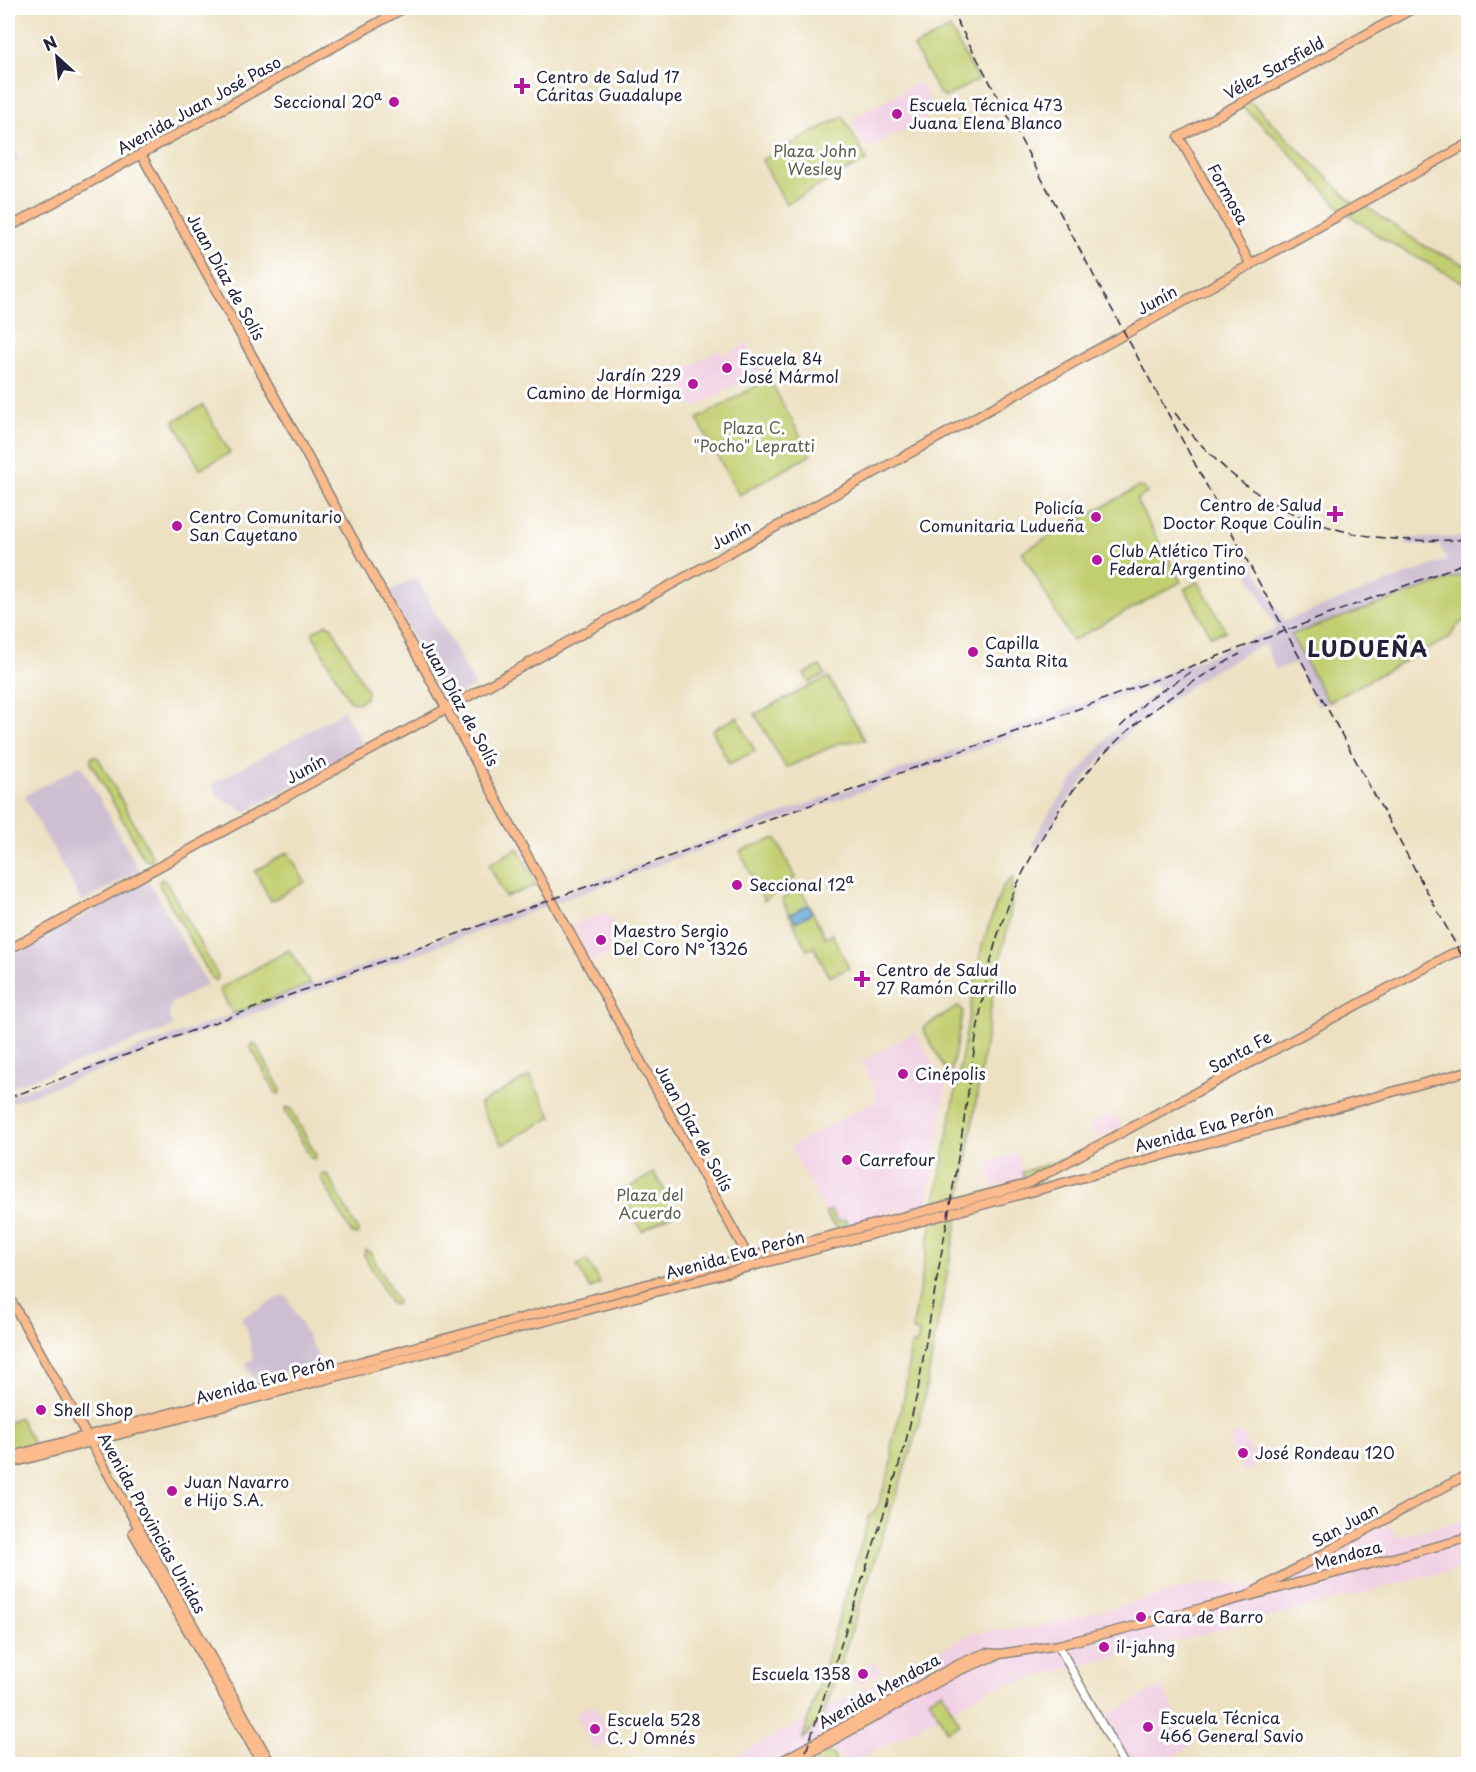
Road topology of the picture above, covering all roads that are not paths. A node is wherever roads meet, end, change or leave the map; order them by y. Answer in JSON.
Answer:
{"nodes":[{"id":1,"x":404,"y":8,"type":"edge"},
{"id":2,"x":1414,"y":8,"type":"edge"},
{"id":3,"x":1179,"y":137,"type":"joint"},
{"id":4,"x":1468,"y":144,"type":"edge"},
{"id":5,"x":141,"y":154,"type":"junction"},
{"id":6,"x":8,"y":228,"type":"edge"},
{"id":7,"x":1251,"y":265,"type":"junction"},
{"id":8,"x":446,"y":709,"type":"junction"},
{"id":9,"x":1468,"y":949,"type":"edge"},
{"id":10,"x":8,"y":950,"type":"edge"},
{"id":11,"x":1468,"y":1071,"type":"edge"},
{"id":12,"x":1027,"y":1184,"type":"joint"},
{"id":13,"x":751,"y":1261,"type":"junction"},
{"id":14,"x":8,"y":1295,"type":"edge"},
{"id":15,"x":8,"y":1306,"type":"edge"},
{"id":16,"x":85,"y":1440,"type":"junction"},
{"id":17,"x":8,"y":1457,"type":"edge"},
{"id":18,"x":8,"y":1464,"type":"edge"},
{"id":19,"x":1468,"y":1474,"type":"edge"},
{"id":20,"x":1468,"y":1538,"type":"edge"},
{"id":21,"x":1236,"y":1601,"type":"junction"},
{"id":22,"x":1058,"y":1645,"type":"junction"},
{"id":23,"x":1000,"y":1654,"type":"junction"},
{"id":24,"x":262,"y":1764,"type":"edge"},
{"id":25,"x":271,"y":1764,"type":"edge"},
{"id":26,"x":776,"y":1764,"type":"edge"},
{"id":27,"x":790,"y":1764,"type":"edge"},
{"id":28,"x":1124,"y":1764,"type":"edge"}],
"edges":[{"from":1,"to":5,"type":"main road","name":"Avenida Juan José Paso"},
{"from":2,"to":3,"type":"main road","name":"Vélez Sarsfield"},
{"from":3,"to":7,"type":"main road","name":"Formosa"},
{"from":4,"to":7,"type":"main road","name":"Junín"},
{"from":5,"to":6,"type":"main road","name":"Avenida Juan José Paso"},
{"from":5,"to":8,"type":"main road","name":"Juan Díaz de Solís"},
{"from":7,"to":8,"type":"main road","name":"Junín"},
{"from":8,"to":10,"type":"main road","name":"Junín"},
{"from":8,"to":13,"type":"main road","name":"Juan Díaz de Solís"},
{"from":9,"to":12,"type":"main road","name":"Santa Fe"},
{"from":11,"to":13,"type":"main road","name":"Avenida Eva Perón"},
{"from":12,"to":13,"type":"main road","name":"Avenida Eva Perón"},
{"from":13,"to":16,"type":"main road","name":"Avenida Eva Perón"},
{"from":14,"to":16,"type":"main road","name":"Avenida Provincias Unidas"},
{"from":15,"to":16,"type":"main road","name":"Avenida Provincias Unidas"},
{"from":16,"to":17,"type":"main road","name":"Avenida Eva Perón"},
{"from":16,"to":18,"type":"main road","name":"Avenida Eva Perón"},
{"from":16,"to":24,"type":"main road","name":"Avenida Provincias Unidas"},
{"from":16,"to":25,"type":"main road","name":"Avenida Provincias Unidas"},
{"from":19,"to":21,"type":"main road","name":"San Juan"},
{"from":20,"to":21,"type":"main road","name":"Mendoza"},
{"from":21,"to":22,"type":"main road","name":"Avenida Mendoza"},
{"from":22,"to":23,"type":"main road","name":"Avenida Mendoza"},
{"from":22,"to":28,"type":"street"},
{"from":23,"to":26,"type":"main road","name":"Avenida Mendoza"},
{"from":23,"to":27,"type":"main road","name":"Avenida Mendoza"}]}
